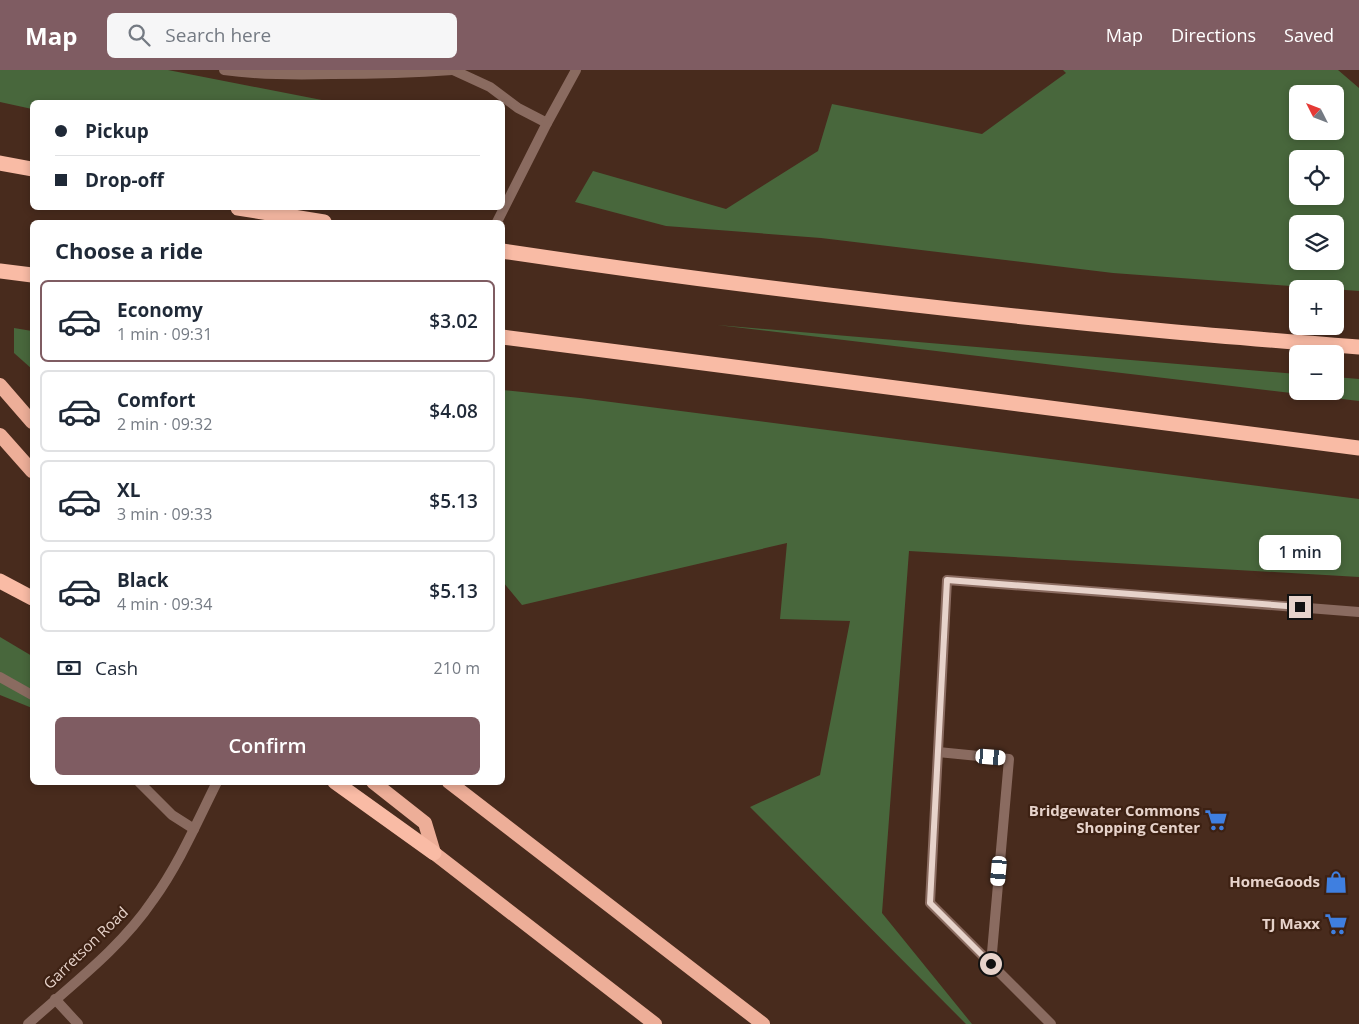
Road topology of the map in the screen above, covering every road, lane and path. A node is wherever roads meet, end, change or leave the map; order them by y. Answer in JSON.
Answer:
{"nodes":[{"id":1,"x":224,"y":70,"type":"edge"},
{"id":2,"x":452,"y":70,"type":"edge"},
{"id":3,"x":576,"y":70,"type":"edge"},
{"id":4,"x":547,"y":123,"type":"junction"},
{"id":5,"x":0,"y":163,"type":"edge"},
{"id":6,"x":30,"y":169,"type":"edge"},
{"id":7,"x":505,"y":206,"type":"edge"},
{"id":8,"x":250,"y":210,"type":"edge"},
{"id":9,"x":312,"y":220,"type":"edge"},
{"id":10,"x":505,"y":251,"type":"edge"},
{"id":11,"x":0,"y":271,"type":"edge"},
{"id":12,"x":30,"y":276,"type":"edge"},
{"id":13,"x":505,"y":337,"type":"edge"},
{"id":14,"x":1359,"y":347,"type":"edge"},
{"id":15,"x":0,"y":384,"type":"edge"},
{"id":16,"x":30,"y":420,"type":"edge"},
{"id":17,"x":0,"y":435,"type":"edge"},
{"id":18,"x":1359,"y":448,"type":"edge"},
{"id":19,"x":30,"y":469,"type":"edge"},
{"id":20,"x":0,"y":581,"type":"edge"},
{"id":21,"x":30,"y":597,"type":"edge"},
{"id":22,"x":1359,"y":612,"type":"edge"},
{"id":23,"x":0,"y":677,"type":"edge"},
{"id":24,"x":30,"y":694,"type":"edge"},
{"id":25,"x":938,"y":752,"type":"junction"},
{"id":26,"x":142,"y":785,"type":"edge"},
{"id":27,"x":216,"y":785,"type":"edge"},
{"id":28,"x":339,"y":785,"type":"edge"},
{"id":29,"x":377,"y":785,"type":"edge"},
{"id":30,"x":453,"y":785,"type":"edge"},
{"id":31,"x":194,"y":829,"type":"junction"},
{"id":32,"x":434,"y":853,"type":"junction"},
{"id":33,"x":991,"y":964,"type":"junction"},
{"id":34,"x":55,"y":999,"type":"junction"},
{"id":35,"x":28,"y":1024,"type":"edge"},
{"id":36,"x":78,"y":1024,"type":"edge"},
{"id":37,"x":655,"y":1024,"type":"edge"},
{"id":38,"x":763,"y":1024,"type":"edge"},
{"id":39,"x":1051,"y":1024,"type":"edge"}],
"edges":[{"from":1,"to":2,"type":"street"},
{"from":2,"to":4,"type":"street"},
{"from":3,"to":4,"type":"street"},
{"from":4,"to":7,"type":"street"},
{"from":5,"to":6,"type":"highway"},
{"from":8,"to":9,"type":"highway"},
{"from":10,"to":14,"type":"highway"},
{"from":11,"to":12,"type":"highway"},
{"from":13,"to":18,"type":"highway"},
{"from":15,"to":16,"type":"highway"},
{"from":17,"to":19,"type":"highway"},
{"from":20,"to":21,"type":"highway"},
{"from":22,"to":25,"type":"street"},
{"from":23,"to":24,"type":"street"},
{"from":25,"to":33,"type":"street"},
{"from":25,"to":33,"type":"street"},
{"from":26,"to":31,"type":"street"},
{"from":27,"to":31,"type":"street","name":"Garretson Road"},
{"from":28,"to":32,"type":"highway"},
{"from":29,"to":32,"type":"highway"},
{"from":30,"to":38,"type":"highway"},
{"from":31,"to":34,"type":"street","name":"Garretson Road"},
{"from":32,"to":37,"type":"highway"},
{"from":33,"to":39,"type":"street"},
{"from":34,"to":35,"type":"street","name":"Garretson Road"},
{"from":34,"to":36,"type":"street"}]}
